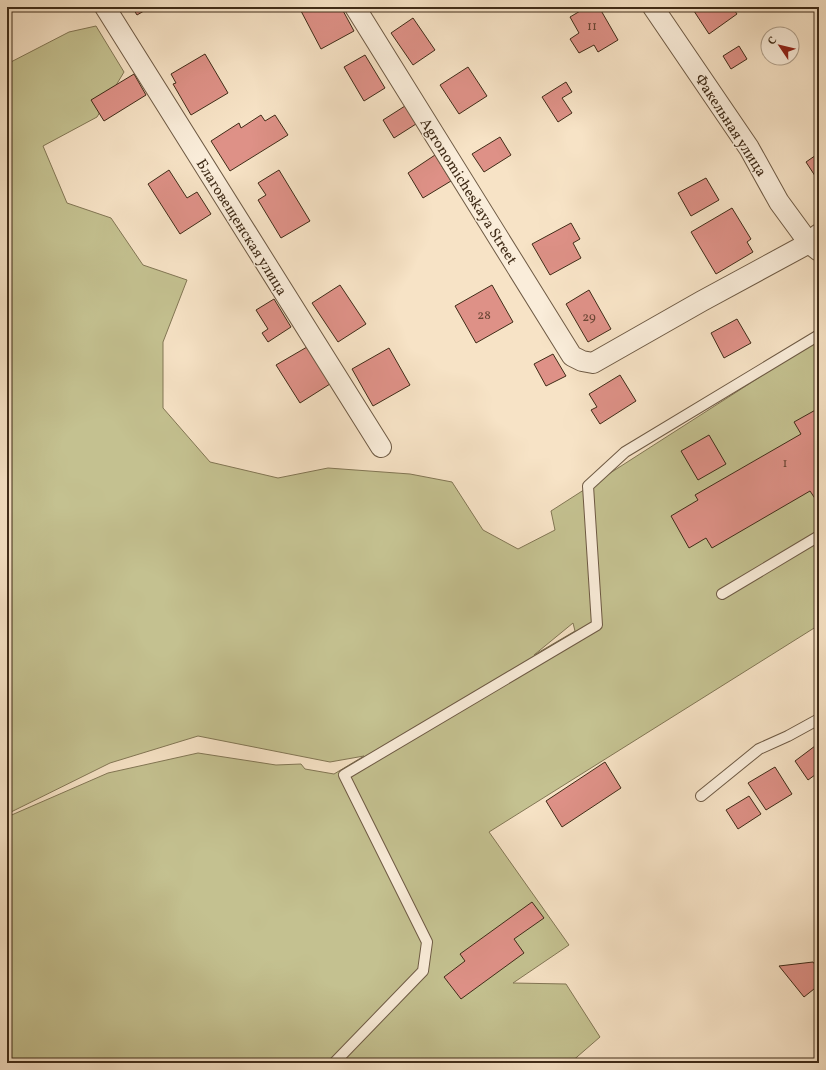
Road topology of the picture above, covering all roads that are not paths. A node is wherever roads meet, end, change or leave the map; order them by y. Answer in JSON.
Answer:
{"nodes":[{"id":1,"x":104,"y":7,"type":"edge"},
{"id":2,"x":355,"y":7,"type":"edge"},
{"id":3,"x":653,"y":7,"type":"edge"},
{"id":4,"x":816,"y":243,"type":"edge"},
{"id":5,"x":819,"y":335,"type":"edge"},
{"id":6,"x":380,"y":447,"type":"dead end"},
{"id":7,"x":819,"y":536,"type":"edge"},
{"id":8,"x":722,"y":594,"type":"dead end"},
{"id":9,"x":819,"y":719,"type":"edge"},
{"id":10,"x":701,"y":796,"type":"dead end"},
{"id":11,"x":334,"y":1063,"type":"edge"}],
"edges":[{"from":1,"to":6,"type":"street","name":"Благовещенская улица"},
{"from":2,"to":4,"type":"street","name":"Agronomicheskaya Street"},
{"from":3,"to":4,"type":"street","name":"Факельная улица"},
{"from":5,"to":11,"type":"lane"},
{"from":7,"to":8,"type":"lane"},
{"from":9,"to":10,"type":"lane"}]}
